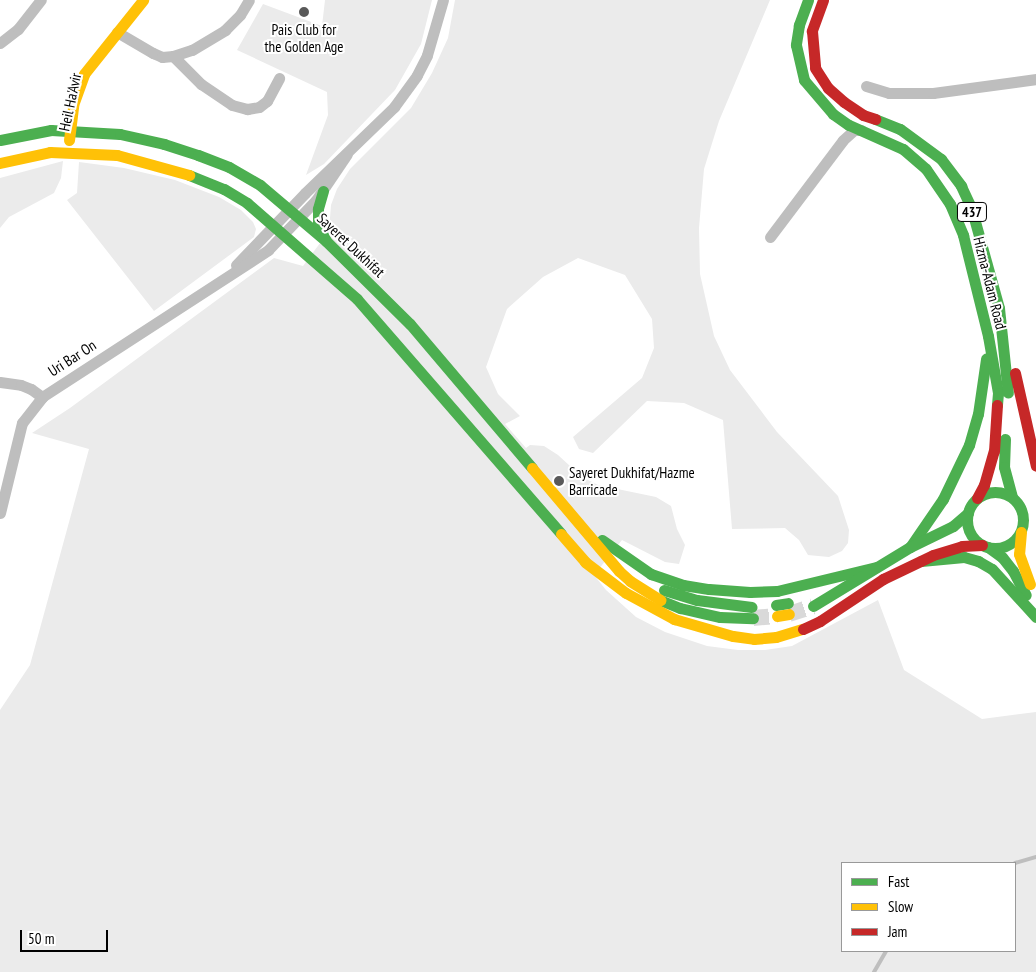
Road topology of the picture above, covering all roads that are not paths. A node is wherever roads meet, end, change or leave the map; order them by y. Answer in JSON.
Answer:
{"nodes":[{"id":1,"x":41,"y":0,"type":"edge"},
{"id":2,"x":143,"y":0,"type":"edge"},
{"id":3,"x":249,"y":0,"type":"edge"},
{"id":4,"x":444,"y":0,"type":"edge"},
{"id":5,"x":808,"y":0,"type":"edge"},
{"id":6,"x":823,"y":0,"type":"edge"},
{"id":7,"x":117,"y":32,"type":"junction"},
{"id":8,"x":0,"y":43,"type":"edge"},
{"id":9,"x":173,"y":56,"type":"junction"},
{"id":10,"x":278,"y":78,"type":"dead end"},
{"id":11,"x":1036,"y":79,"type":"edge"},
{"id":12,"x":866,"y":86,"type":"dead end"},
{"id":13,"x":833,"y":114,"type":"junction"},
{"id":14,"x":74,"y":130,"type":"junction"},
{"id":15,"x":864,"y":130,"type":"junction"},
{"id":16,"x":0,"y":140,"type":"edge"},
{"id":17,"x":843,"y":140,"type":"junction"},
{"id":18,"x":72,"y":152,"type":"junction"},
{"id":19,"x":347,"y":154,"type":"junction"},
{"id":20,"x":0,"y":163,"type":"edge"},
{"id":21,"x":323,"y":191,"type":"junction"},
{"id":22,"x":288,"y":209,"type":"junction"},
{"id":23,"x":300,"y":219,"type":"junction"},
{"id":24,"x":274,"y":225,"type":"junction"},
{"id":25,"x":286,"y":234,"type":"junction"},
{"id":26,"x":770,"y":237,"type":"dead end"},
{"id":27,"x":326,"y":241,"type":"junction"},
{"id":28,"x":224,"y":277,"type":"junction"},
{"id":29,"x":999,"y":308,"type":"junction"},
{"id":30,"x":988,"y":336,"type":"junction"},
{"id":31,"x":0,"y":382,"type":"edge"},
{"id":32,"x":42,"y":397,"type":"junction"},
{"id":33,"x":1036,"y":466,"type":"edge"},
{"id":34,"x":1012,"y":497,"type":"junction"},
{"id":35,"x":977,"y":498,"type":"junction"},
{"id":36,"x":0,"y":513,"type":"edge"},
{"id":37,"x":968,"y":513,"type":"junction"},
{"id":38,"x":575,"y":519,"type":"junction"},
{"id":39,"x":1021,"y":532,"type":"junction"},
{"id":40,"x":592,"y":539,"type":"junction"},
{"id":41,"x":985,"y":546,"type":"junction"},
{"id":42,"x":910,"y":547,"type":"junction"},
{"id":43,"x":921,"y":561,"type":"junction"},
{"id":44,"x":876,"y":567,"type":"junction"},
{"id":45,"x":1036,"y":596,"type":"edge"},
{"id":46,"x":812,"y":601,"type":"tunnel mouth"},
{"id":47,"x":752,"y":606,"type":"tunnel mouth"},
{"id":48,"x":1036,"y":613,"type":"edge"},
{"id":49,"x":1036,"y":617,"type":"edge"},
{"id":50,"x":753,"y":618,"type":"tunnel mouth"}],
"edges":[{"from":1,"to":8,"type":"street"},
{"from":2,"to":7,"type":"main road","name":"Heil Ha'Avir"},
{"from":3,"to":9,"type":"street"},
{"from":4,"to":19,"type":"street"},
{"from":5,"to":13,"type":"main road","name":"Hizma-Adam Road","number":"437"},
{"from":6,"to":29,"type":"main road","name":"Hizma-Adam Road","number":"437"},
{"from":7,"to":9,"type":"street"},
{"from":7,"to":14,"type":"main road","name":"Heil Ha'Avir"},
{"from":9,"to":10,"type":"street"},
{"from":11,"to":12,"type":"street"},
{"from":13,"to":15,"type":"main road","name":"Hizma-Adam Road","number":"437"},
{"from":13,"to":17,"type":"street"},
{"from":14,"to":16,"type":"main road","name":"Sayeret Dukhifat"},
{"from":14,"to":18,"type":"main road","name":"Heil Ha'Avir"},
{"from":14,"to":22,"type":"main road","name":"Sayeret Dukhifat"},
{"from":15,"to":17,"type":"street"},
{"from":15,"to":30,"type":"main road","name":"Hizma-Adam Road","number":"437"},
{"from":17,"to":26,"type":"street"},
{"from":18,"to":20,"type":"main road"},
{"from":18,"to":24,"type":"main road"},
{"from":19,"to":21,"type":"street","name":"Uri Bar On"},
{"from":19,"to":22,"type":"street","name":"Uri Bar On"},
{"from":21,"to":23,"type":"street","name":"Uri Bar On"},
{"from":21,"to":27,"type":"main road"},
{"from":22,"to":23,"type":"main road","name":"Sayeret Dukhifat"},
{"from":22,"to":24,"type":"street","name":"Uri Bar On"},
{"from":23,"to":25,"type":"street","name":"Uri Bar On"},
{"from":23,"to":27,"type":"main road","name":"Sayeret Dukhifat"},
{"from":24,"to":25,"type":"main road"},
{"from":24,"to":28,"type":"street","name":"Uri Bar On"},
{"from":25,"to":28,"type":"street","name":"Uri Bar On"},
{"from":25,"to":43,"type":"main road"},
{"from":27,"to":38,"type":"main road","name":"Sayeret Dukhifat"},
{"from":28,"to":32,"type":"street","name":"Uri Bar On"},
{"from":29,"to":33,"type":"main road"},
{"from":29,"to":34,"type":"main road","name":"Hizma-Adam Road","number":"437"},
{"from":30,"to":35,"type":"main road","name":"Hizma-Adam Road","number":"437"},
{"from":30,"to":42,"type":"main road"},
{"from":31,"to":32,"type":"street"},
{"from":32,"to":36,"type":"street","name":"Uri Bar On"},
{"from":34,"to":35,"type":"main road"},
{"from":34,"to":39,"type":"main road"},
{"from":35,"to":37,"type":"main road"},
{"from":37,"to":41,"type":"main road"},
{"from":37,"to":42,"type":"main road"},
{"from":38,"to":40,"type":"main road","name":"Sayeret Dukhifat"},
{"from":38,"to":44,"type":"main road"},
{"from":39,"to":41,"type":"main road"},
{"from":39,"to":45,"type":"main road"},
{"from":40,"to":47,"type":"main road"},
{"from":40,"to":50,"type":"main road"},
{"from":41,"to":43,"type":"main road"},
{"from":41,"to":48,"type":"main road"},
{"from":42,"to":44,"type":"main road"},
{"from":43,"to":49,"type":"main road"},
{"from":44,"to":46,"type":"main road"}]}
